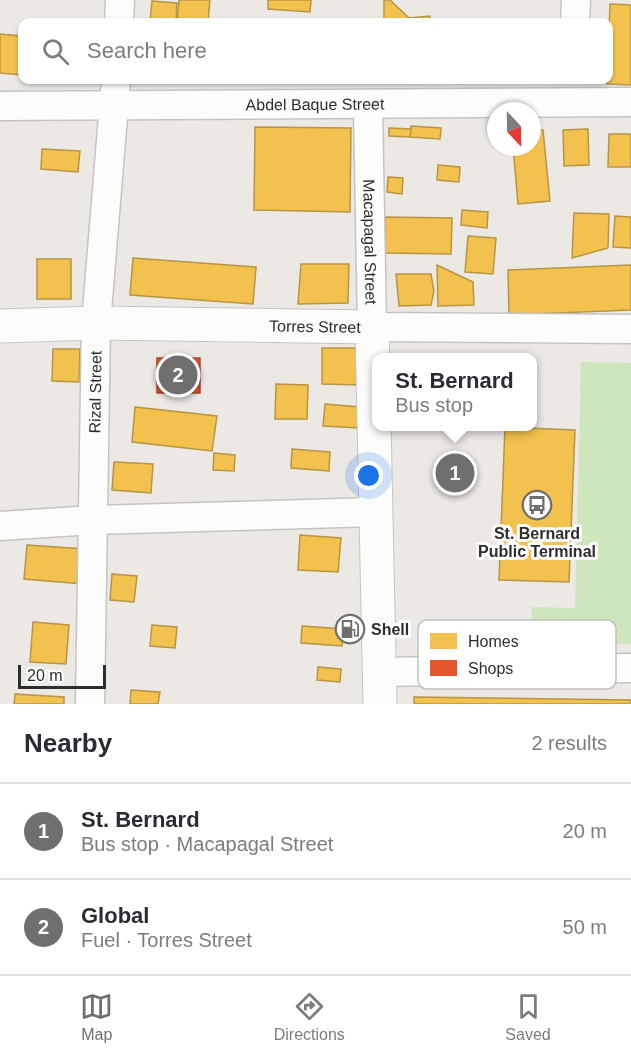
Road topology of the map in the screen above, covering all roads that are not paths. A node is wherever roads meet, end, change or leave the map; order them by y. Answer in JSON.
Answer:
{"nodes":[{"id":1,"x":120,"y":0,"type":"edge"},
{"id":2,"x":576,"y":0,"type":"edge"},
{"id":3,"x":119,"y":18,"type":"edge"},
{"id":4,"x":575,"y":18,"type":"edge"},
{"id":5,"x":573,"y":91,"type":"edge"},
{"id":6,"x":116,"y":92,"type":"edge"},
{"id":7,"x":631,"y":102,"type":"edge"},
{"id":8,"x":0,"y":106,"type":"edge"},
{"id":9,"x":368,"y":106,"type":"junction"},
{"id":10,"x":96,"y":324,"type":"junction"},
{"id":11,"x":0,"y":326,"type":"edge"},
{"id":12,"x":372,"y":327,"type":"junction"},
{"id":13,"x":631,"y":329,"type":"edge"},
{"id":14,"x":373,"y":353,"type":"edge"},
{"id":15,"x":374,"y":431,"type":"edge"},
{"id":16,"x":376,"y":512,"type":"junction"},
{"id":17,"x":93,"y":520,"type":"junction"},
{"id":18,"x":0,"y":526,"type":"edge"},
{"id":19,"x":616,"y":668,"type":"edge"},
{"id":20,"x":631,"y":668,"type":"edge"},
{"id":21,"x":418,"y":671,"type":"edge"},
{"id":22,"x":380,"y":672,"type":"junction"},
{"id":23,"x":90,"y":704,"type":"edge"},
{"id":24,"x":380,"y":704,"type":"edge"}],
"edges":[{"from":1,"to":3,"type":"street"},
{"from":2,"to":4,"type":"street"},
{"from":5,"to":7,"type":"street","name":"Abdel Baque Street"},
{"from":5,"to":9,"type":"street","name":"Abdel Baque Street"},
{"from":6,"to":8,"type":"street","name":"Abdel Baque Street"},
{"from":6,"to":9,"type":"street","name":"Abdel Baque Street"},
{"from":6,"to":10,"type":"street","name":"Rizal Street"},
{"from":9,"to":12,"type":"street","name":"Macapagal Street"},
{"from":10,"to":11,"type":"street","name":"Torres Street"},
{"from":10,"to":12,"type":"street","name":"Torres Street"},
{"from":10,"to":17,"type":"street","name":"Rizal Street"},
{"from":12,"to":13,"type":"street","name":"Torres Street"},
{"from":12,"to":14,"type":"street","name":"Macapagal Street"},
{"from":15,"to":16,"type":"street","name":"Macapagal Street"},
{"from":16,"to":17,"type":"street"},
{"from":16,"to":22,"type":"street","name":"Macapagal Street"},
{"from":17,"to":18,"type":"street"},
{"from":17,"to":23,"type":"street","name":"Rizal Street"},
{"from":19,"to":20,"type":"street"},
{"from":21,"to":22,"type":"street"},
{"from":22,"to":24,"type":"street","name":"Macapagal Street"}]}
